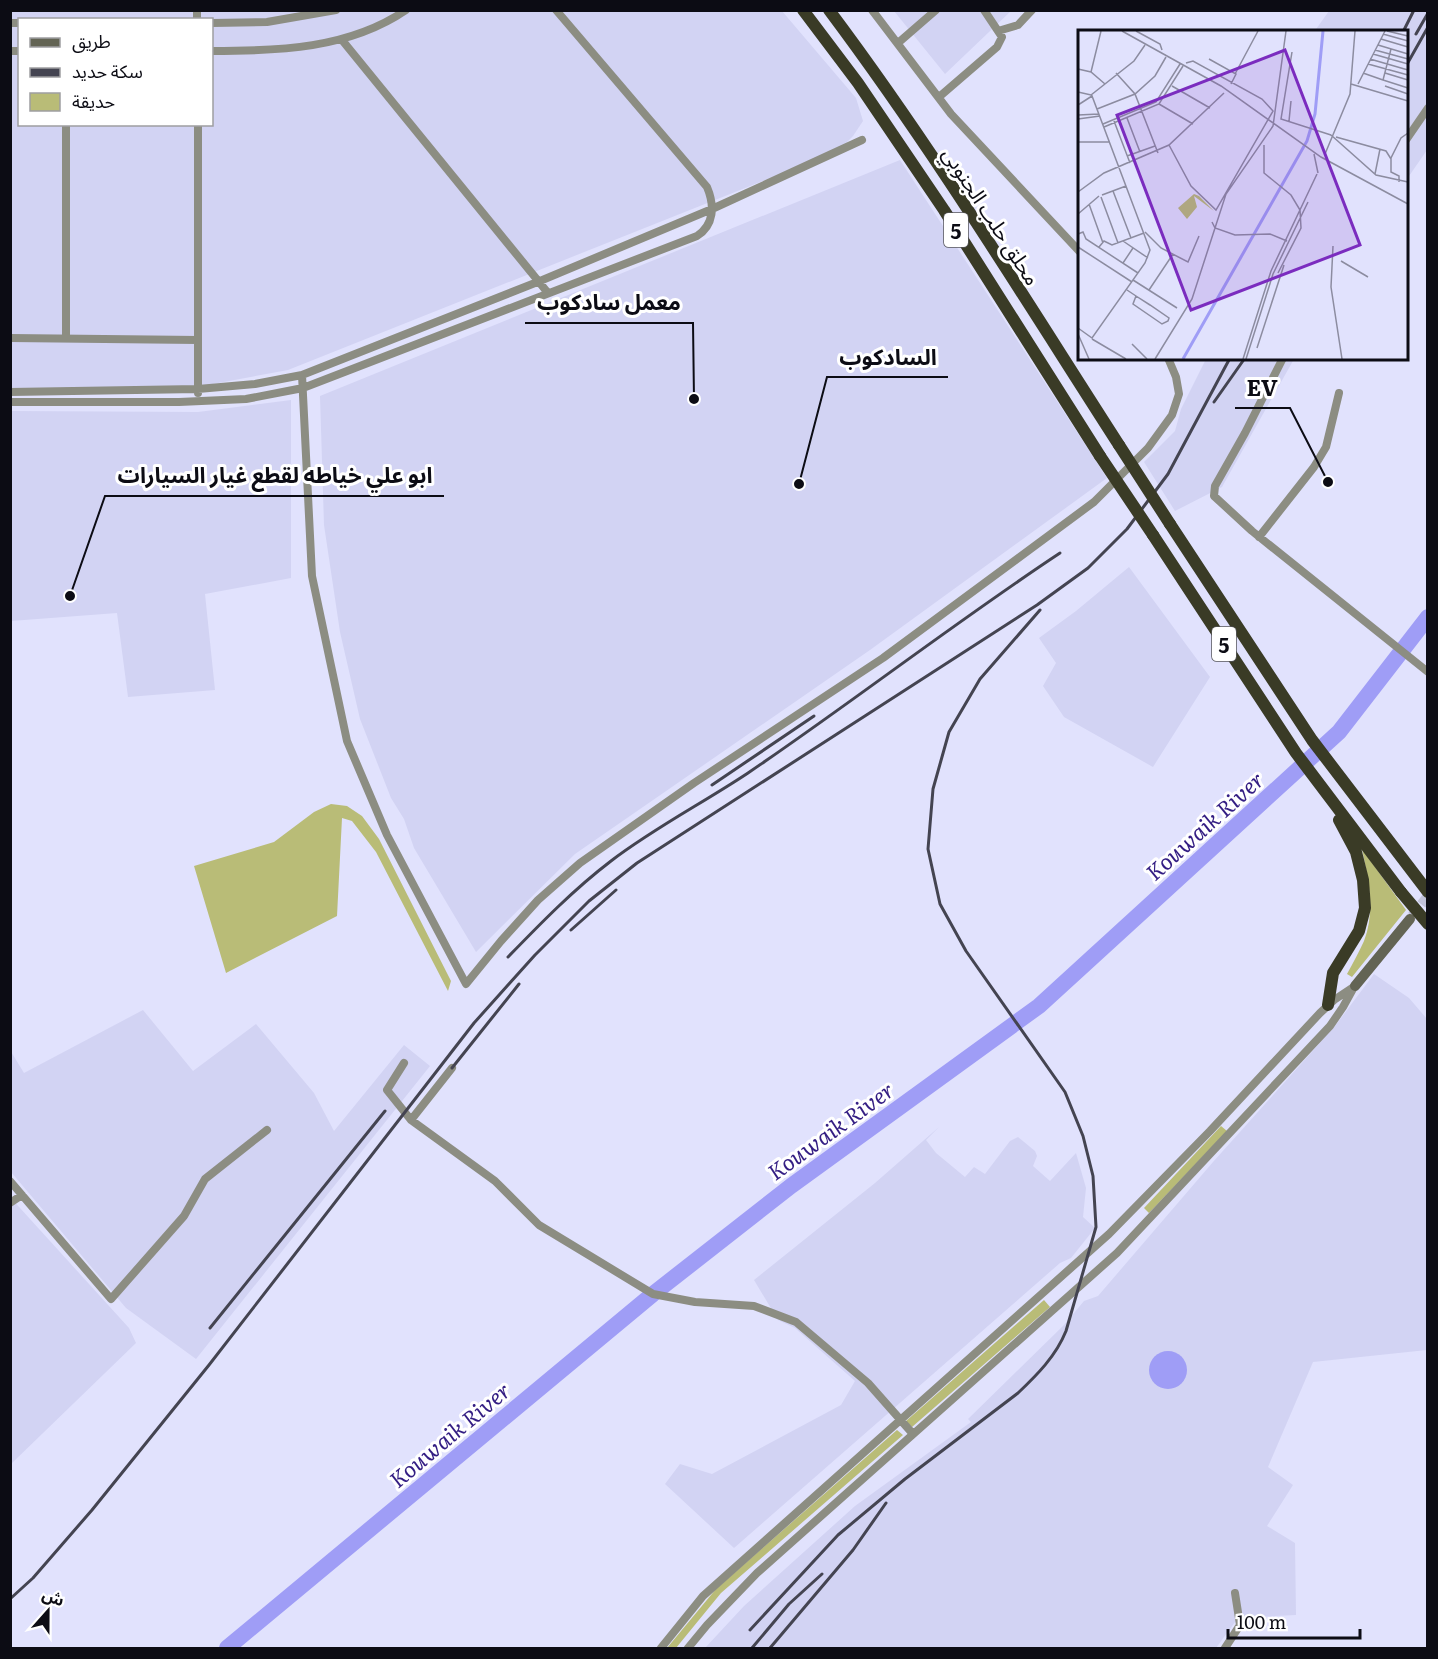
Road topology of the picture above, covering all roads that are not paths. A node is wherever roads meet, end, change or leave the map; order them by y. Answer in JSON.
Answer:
{"nodes":[{"id":1,"x":336,"y":10,"type":"edge"},
{"id":2,"x":406,"y":10,"type":"edge"},
{"id":3,"x":556,"y":10,"type":"edge"},
{"id":4,"x":802,"y":10,"type":"edge"},
{"id":5,"x":829,"y":10,"type":"edge"},
{"id":6,"x":872,"y":10,"type":"edge"},
{"id":7,"x":936,"y":10,"type":"edge"},
{"id":8,"x":984,"y":10,"type":"edge"},
{"id":9,"x":1032,"y":10,"type":"edge"},
{"id":10,"x":213,"y":22,"type":"edge"},
{"id":11,"x":998,"y":31,"type":"junction"},
{"id":12,"x":342,"y":40,"type":"junction"},
{"id":13,"x":898,"y":43,"type":"junction"},
{"id":14,"x":213,"y":51,"type":"edge"},
{"id":15,"x":939,"y":97,"type":"junction"},
{"id":16,"x":1428,"y":108,"type":"edge"},
{"id":17,"x":66,"y":126,"type":"edge"},
{"id":18,"x":198,"y":126,"type":"edge"},
{"id":19,"x":1408,"y":138,"type":"edge"},
{"id":20,"x":862,"y":140,"type":"dead end"},
{"id":21,"x":712,"y":209,"type":"junction"},
{"id":22,"x":1078,"y":250,"type":"edge"},
{"id":23,"x":540,"y":281,"type":"junction"},
{"id":24,"x":548,"y":292,"type":"junction"},
{"id":25,"x":433,"y":324,"type":"junction"},
{"id":26,"x":437,"y":335,"type":"junction"},
{"id":27,"x":10,"y":338,"type":"edge"},
{"id":28,"x":66,"y":338,"type":"junction"},
{"id":29,"x":198,"y":339,"type":"junction"},
{"id":30,"x":1169,"y":360,"type":"edge"},
{"id":31,"x":1282,"y":360,"type":"edge"},
{"id":32,"x":302,"y":375,"type":"junction"},
{"id":33,"x":303,"y":388,"type":"junction"},
{"id":34,"x":198,"y":389,"type":"junction"},
{"id":35,"x":10,"y":392,"type":"edge"},
{"id":36,"x":1339,"y":393,"type":"dead end"},
{"id":37,"x":198,"y":401,"type":"junction"},
{"id":38,"x":10,"y":402,"type":"edge"},
{"id":39,"x":1259,"y":537,"type":"junction"},
{"id":40,"x":1428,"y":672,"type":"edge"},
{"id":41,"x":1318,"y":782,"type":"junction"},
{"id":42,"x":1428,"y":892,"type":"edge"},
{"id":43,"x":1410,"y":919,"type":"tunnel mouth"},
{"id":44,"x":1428,"y":924,"type":"edge"},
{"id":45,"x":1355,"y":986,"type":"junction"},
{"id":46,"x":1328,"y":1005,"type":"junction"},
{"id":47,"x":404,"y":1063,"type":"dead end"},
{"id":48,"x":452,"y":1068,"type":"dead end"},
{"id":49,"x":411,"y":1120,"type":"junction"},
{"id":50,"x":267,"y":1130,"type":"dead end"},
{"id":51,"x":10,"y":1181,"type":"edge"},
{"id":52,"x":22,"y":1195,"type":"junction"},
{"id":53,"x":10,"y":1203,"type":"edge"},
{"id":54,"x":900,"y":1420,"type":"junction"},
{"id":55,"x":913,"y":1434,"type":"junction"},
{"id":56,"x":1235,"y":1593,"type":"dead end"},
{"id":57,"x":661,"y":1648,"type":"edge"},
{"id":58,"x":688,"y":1648,"type":"edge"},
{"id":59,"x":1225,"y":1648,"type":"edge"}],
"edges":[{"from":1,"to":10,"type":"street"},
{"from":2,"to":12,"type":"street"},
{"from":3,"to":21,"type":"street"},
{"from":4,"to":41,"type":"highway","number":"5","bridge":true},
{"from":5,"to":42,"type":"highway","name":"محلق حلب الجنوبي","number":"5","bridge":true},
{"from":6,"to":13,"type":"street"},
{"from":7,"to":13,"type":"street"},
{"from":8,"to":11,"type":"street"},
{"from":9,"to":11,"type":"street"},
{"from":11,"to":15,"type":"street"},
{"from":12,"to":14,"type":"street"},
{"from":12,"to":23,"type":"street"},
{"from":13,"to":15,"type":"street"},
{"from":15,"to":22,"type":"street"},
{"from":16,"to":19,"type":"street"},
{"from":17,"to":28,"type":"street"},
{"from":18,"to":29,"type":"street"},
{"from":20,"to":21,"type":"street"},
{"from":21,"to":23,"type":"street"},
{"from":21,"to":24,"type":"street"},
{"from":23,"to":24,"type":"street"},
{"from":23,"to":25,"type":"street"},
{"from":24,"to":26,"type":"street"},
{"from":25,"to":26,"type":"street"},
{"from":25,"to":32,"type":"street"},
{"from":26,"to":33,"type":"street"},
{"from":27,"to":28,"type":"street"},
{"from":28,"to":29,"type":"street"},
{"from":29,"to":34,"type":"street"},
{"from":30,"to":33,"type":"street"},
{"from":31,"to":39,"type":"street"},
{"from":32,"to":33,"type":"street"},
{"from":32,"to":34,"type":"street"},
{"from":33,"to":37,"type":"street"},
{"from":34,"to":35,"type":"street"},
{"from":34,"to":37,"type":"street"},
{"from":36,"to":39,"type":"street"},
{"from":37,"to":38,"type":"street"},
{"from":39,"to":40,"type":"street"},
{"from":41,"to":44,"type":"highway","number":"5","bridge":true},
{"from":41,"to":46,"type":"highway"},
{"from":43,"to":45,"type":"main road"},
{"from":45,"to":46,"type":"street"},
{"from":45,"to":55,"type":"street"},
{"from":46,"to":54,"type":"street"},
{"from":47,"to":49,"type":"street"},
{"from":48,"to":49,"type":"street"},
{"from":49,"to":54,"type":"street"},
{"from":50,"to":52,"type":"street"},
{"from":51,"to":52,"type":"street"},
{"from":52,"to":53,"type":"street"},
{"from":54,"to":55,"type":"street"},
{"from":54,"to":57,"type":"street"},
{"from":55,"to":58,"type":"street"},
{"from":56,"to":59,"type":"street"}]}
